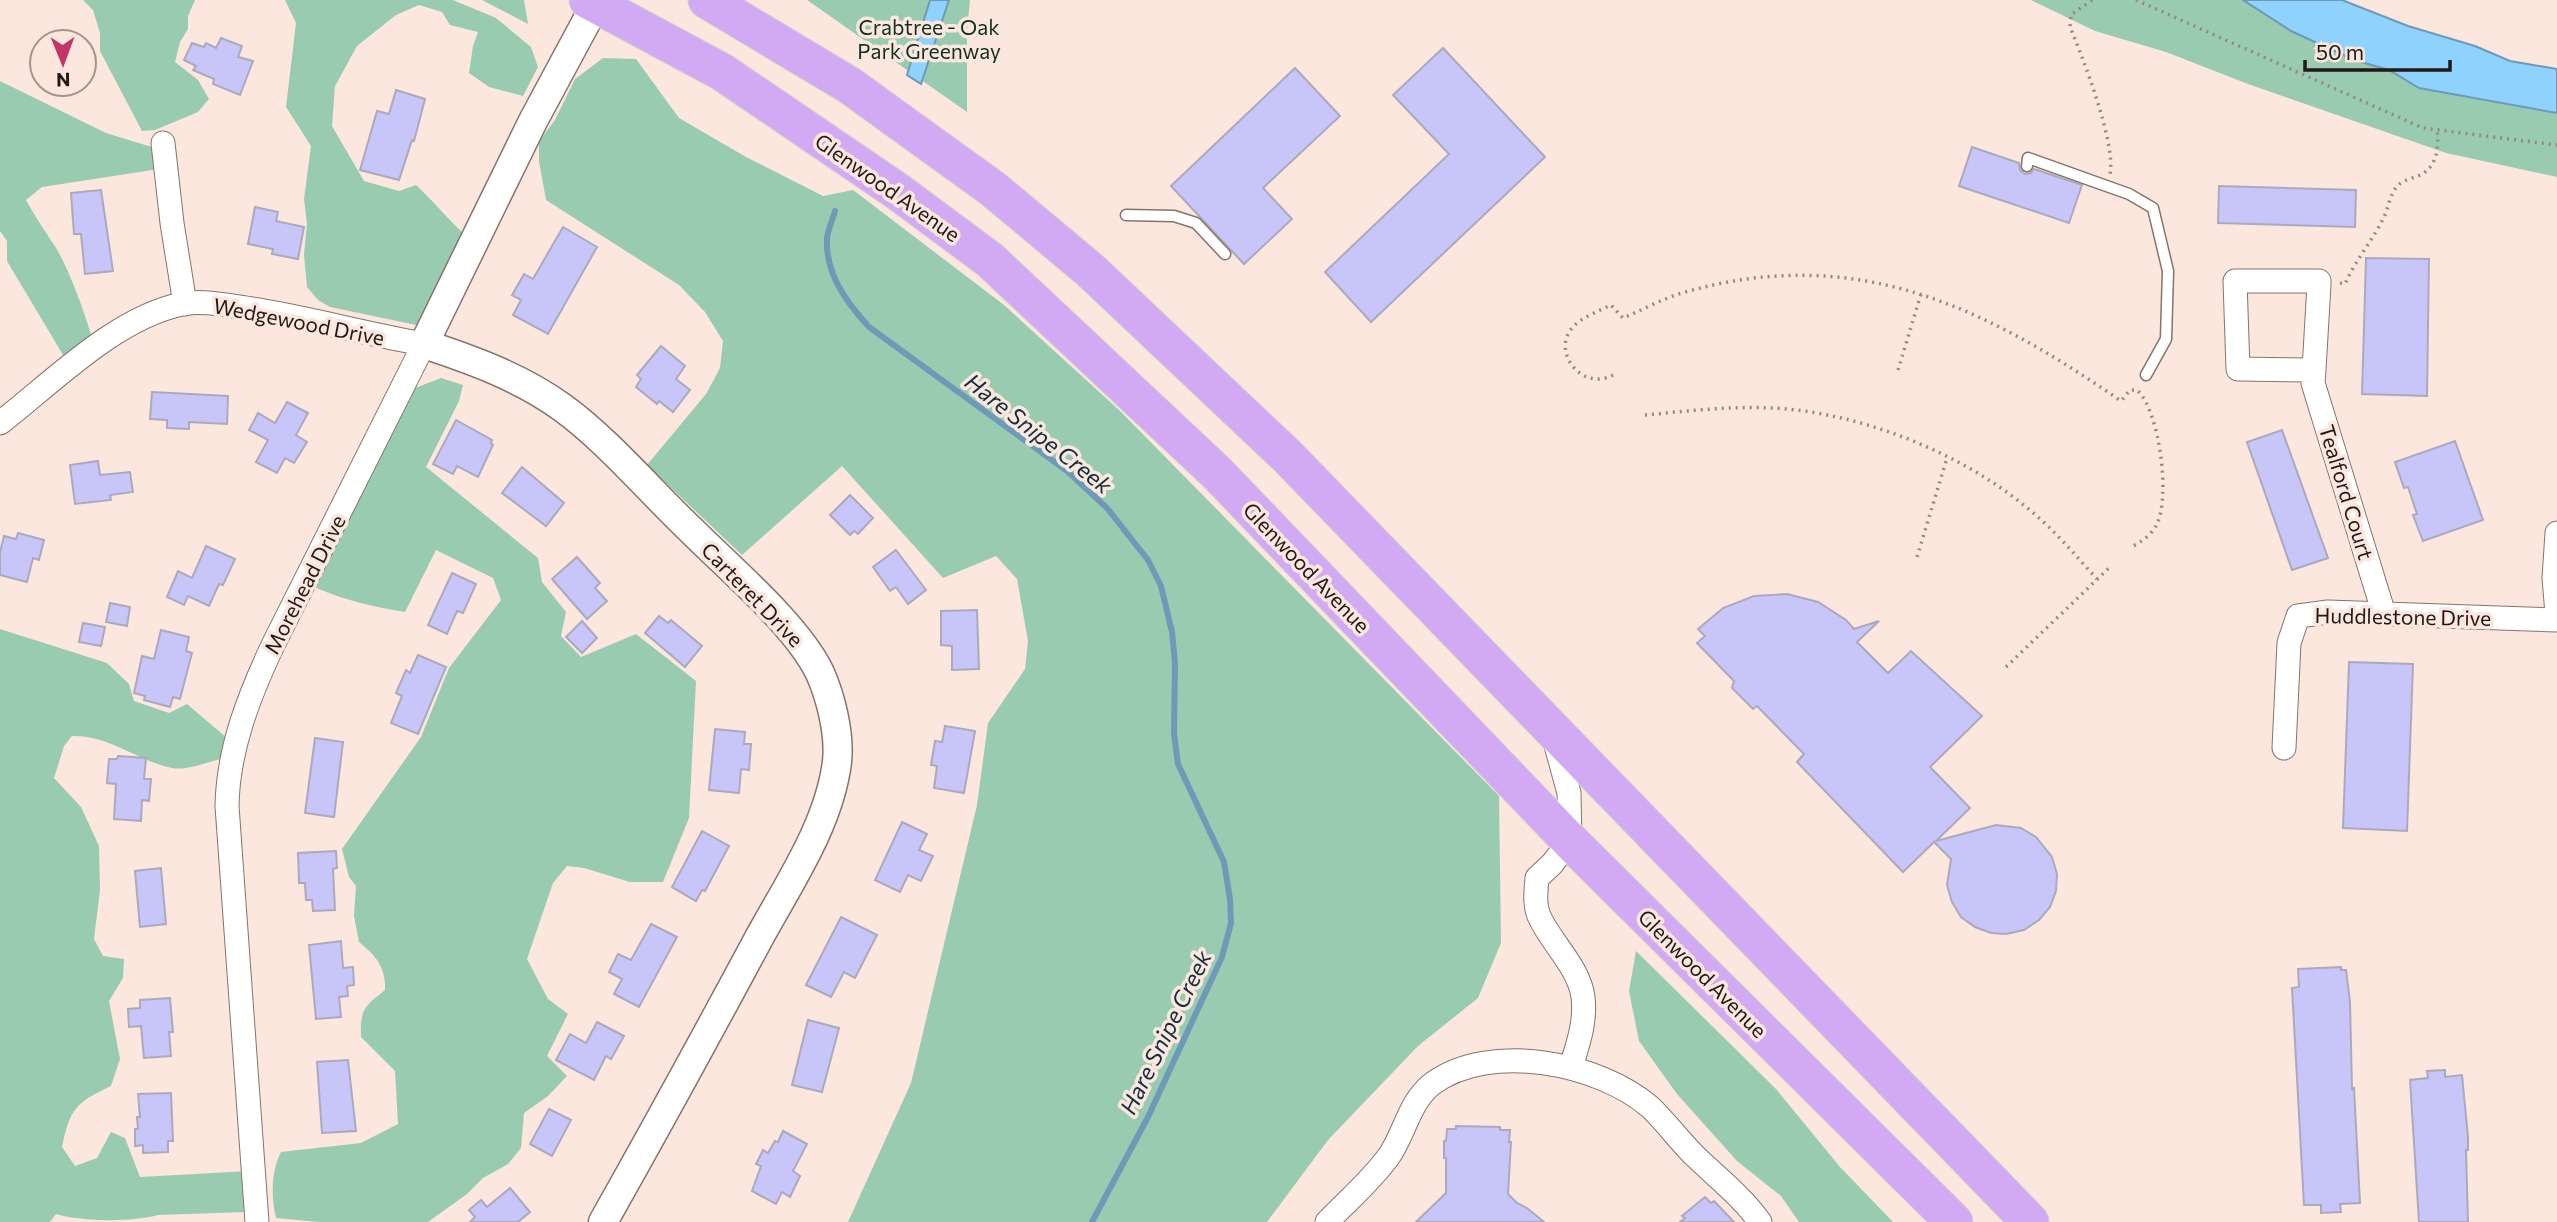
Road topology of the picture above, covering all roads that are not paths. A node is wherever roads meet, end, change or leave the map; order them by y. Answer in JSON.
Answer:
{"nodes":[{"id":1,"x":707,"y":0,"type":"edge"},
{"id":2,"x":594,"y":1,"type":"edge"},
{"id":3,"x":163,"y":144,"type":"dead end"},
{"id":4,"x":2027,"y":166,"type":"dead end"},
{"id":5,"x":1126,"y":215,"type":"dead end"},
{"id":6,"x":1225,"y":254,"type":"dead end"},
{"id":7,"x":185,"y":304,"type":"junction"},
{"id":8,"x":424,"y":344,"type":"junction"},
{"id":9,"x":2314,"y":370,"type":"junction"},
{"id":10,"x":2146,"y":375,"type":"dead end"},
{"id":11,"x":0,"y":424,"type":"edge"},
{"id":12,"x":2557,"y":533,"type":"edge"},
{"id":13,"x":2384,"y":614,"type":"junction"},
{"id":14,"x":2557,"y":614,"type":"edge"},
{"id":15,"x":2557,"y":620,"type":"edge"},
{"id":16,"x":1552,"y":731,"type":"junction"},
{"id":17,"x":2284,"y":748,"type":"dead end"},
{"id":18,"x":1570,"y":841,"type":"junction"},
{"id":19,"x":1571,"y":1067,"type":"junction"},
{"id":20,"x":257,"y":1222,"type":"edge"},
{"id":21,"x":603,"y":1222,"type":"edge"},
{"id":22,"x":1327,"y":1222,"type":"edge"},
{"id":23,"x":1760,"y":1222,"type":"edge"},
{"id":24,"x":1954,"y":1222,"type":"edge"},
{"id":25,"x":2030,"y":1222,"type":"edge"}],
"edges":[{"from":1,"to":16,"type":"highway"},
{"from":2,"to":8,"type":"street","name":"Morehead Drive"},
{"from":2,"to":18,"type":"highway","name":"Glenwood Avenue"},
{"from":3,"to":7,"type":"street"},
{"from":4,"to":10,"type":"lane"},
{"from":5,"to":6,"type":"lane"},
{"from":7,"to":8,"type":"street","name":"Wedgewood Drive"},
{"from":7,"to":11,"type":"street","name":"Wedgewood Drive"},
{"from":8,"to":20,"type":"street","name":"Morehead Drive"},
{"from":8,"to":21,"type":"street","name":"Carteret Drive"},
{"from":9,"to":9,"type":"street","name":"Tealford Court"},
{"from":9,"to":13,"type":"street","name":"Tealford Court"},
{"from":12,"to":14,"type":"street"},
{"from":13,"to":15,"type":"street","name":"Huddlestone Drive"},
{"from":13,"to":17,"type":"street","name":"Huddlestone Drive"},
{"from":16,"to":18,"type":"street"},
{"from":16,"to":25,"type":"highway"},
{"from":18,"to":19,"type":"street"},
{"from":18,"to":24,"type":"highway","name":"Glenwood Avenue"},
{"from":19,"to":22,"type":"street"},
{"from":19,"to":23,"type":"street"}]}
